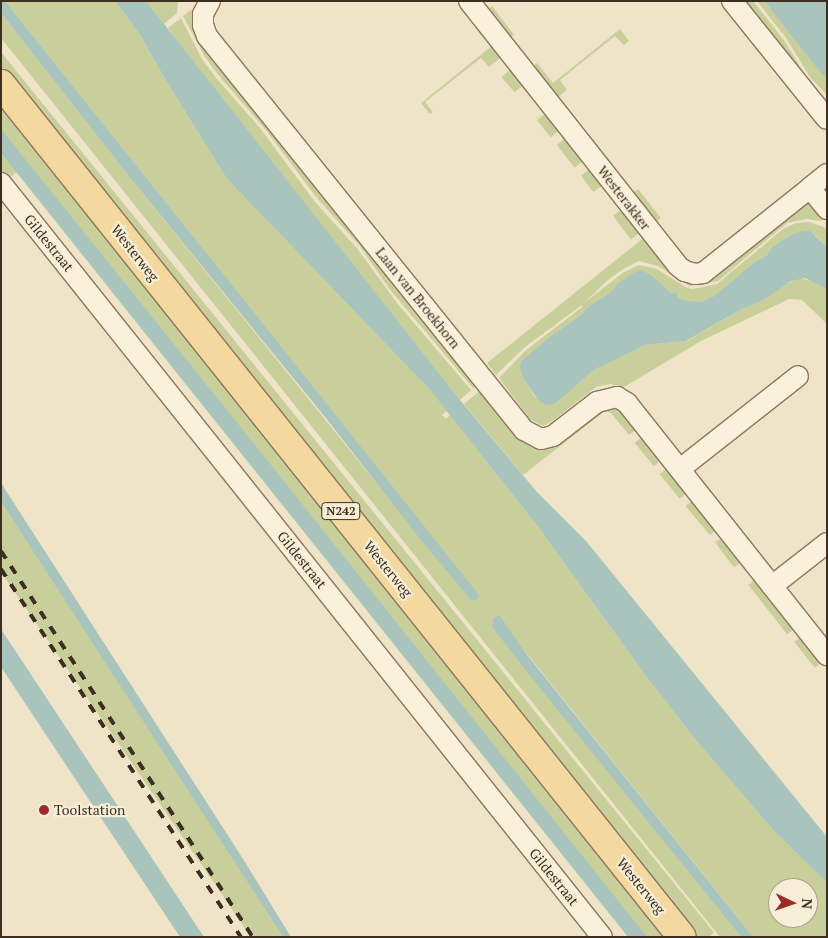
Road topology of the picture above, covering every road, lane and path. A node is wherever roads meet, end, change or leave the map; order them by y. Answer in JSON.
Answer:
{"nodes":[{"id":1,"x":210,"y":1,"type":"edge"},
{"id":2,"x":469,"y":1,"type":"edge"},
{"id":3,"x":732,"y":1,"type":"edge"},
{"id":4,"x":1,"y":84,"type":"edge"},
{"id":5,"x":827,"y":119,"type":"edge"},
{"id":6,"x":827,"y":174,"type":"edge"},
{"id":7,"x":1,"y":183,"type":"edge"},
{"id":8,"x":810,"y":188,"type":"junction"},
{"id":9,"x":827,"y":208,"type":"edge"},
{"id":10,"x":798,"y":376,"type":"dead end"},
{"id":11,"x":680,"y":469,"type":"junction"},
{"id":12,"x":827,"y":542,"type":"edge"},
{"id":13,"x":772,"y":586,"type":"junction"},
{"id":14,"x":827,"y":656,"type":"edge"},
{"id":15,"x":602,"y":937,"type":"edge"},
{"id":16,"x":682,"y":937,"type":"edge"}],
"edges":[{"from":1,"to":11,"type":"street","name":"Laan van Broekhorn"},
{"from":2,"to":8,"type":"street","name":"Westerakker"},
{"from":3,"to":5,"type":"street"},
{"from":4,"to":16,"type":"main road","name":"Westerweg","number":"N242"},
{"from":6,"to":8,"type":"street"},
{"from":7,"to":15,"type":"street","name":"Gildestraat"},
{"from":8,"to":9,"type":"street"},
{"from":10,"to":11,"type":"street"},
{"from":11,"to":13,"type":"street","name":"Laan van Broekhorn"},
{"from":12,"to":13,"type":"street"},
{"from":13,"to":14,"type":"street","name":"Laan van Broekhorn"}]}
